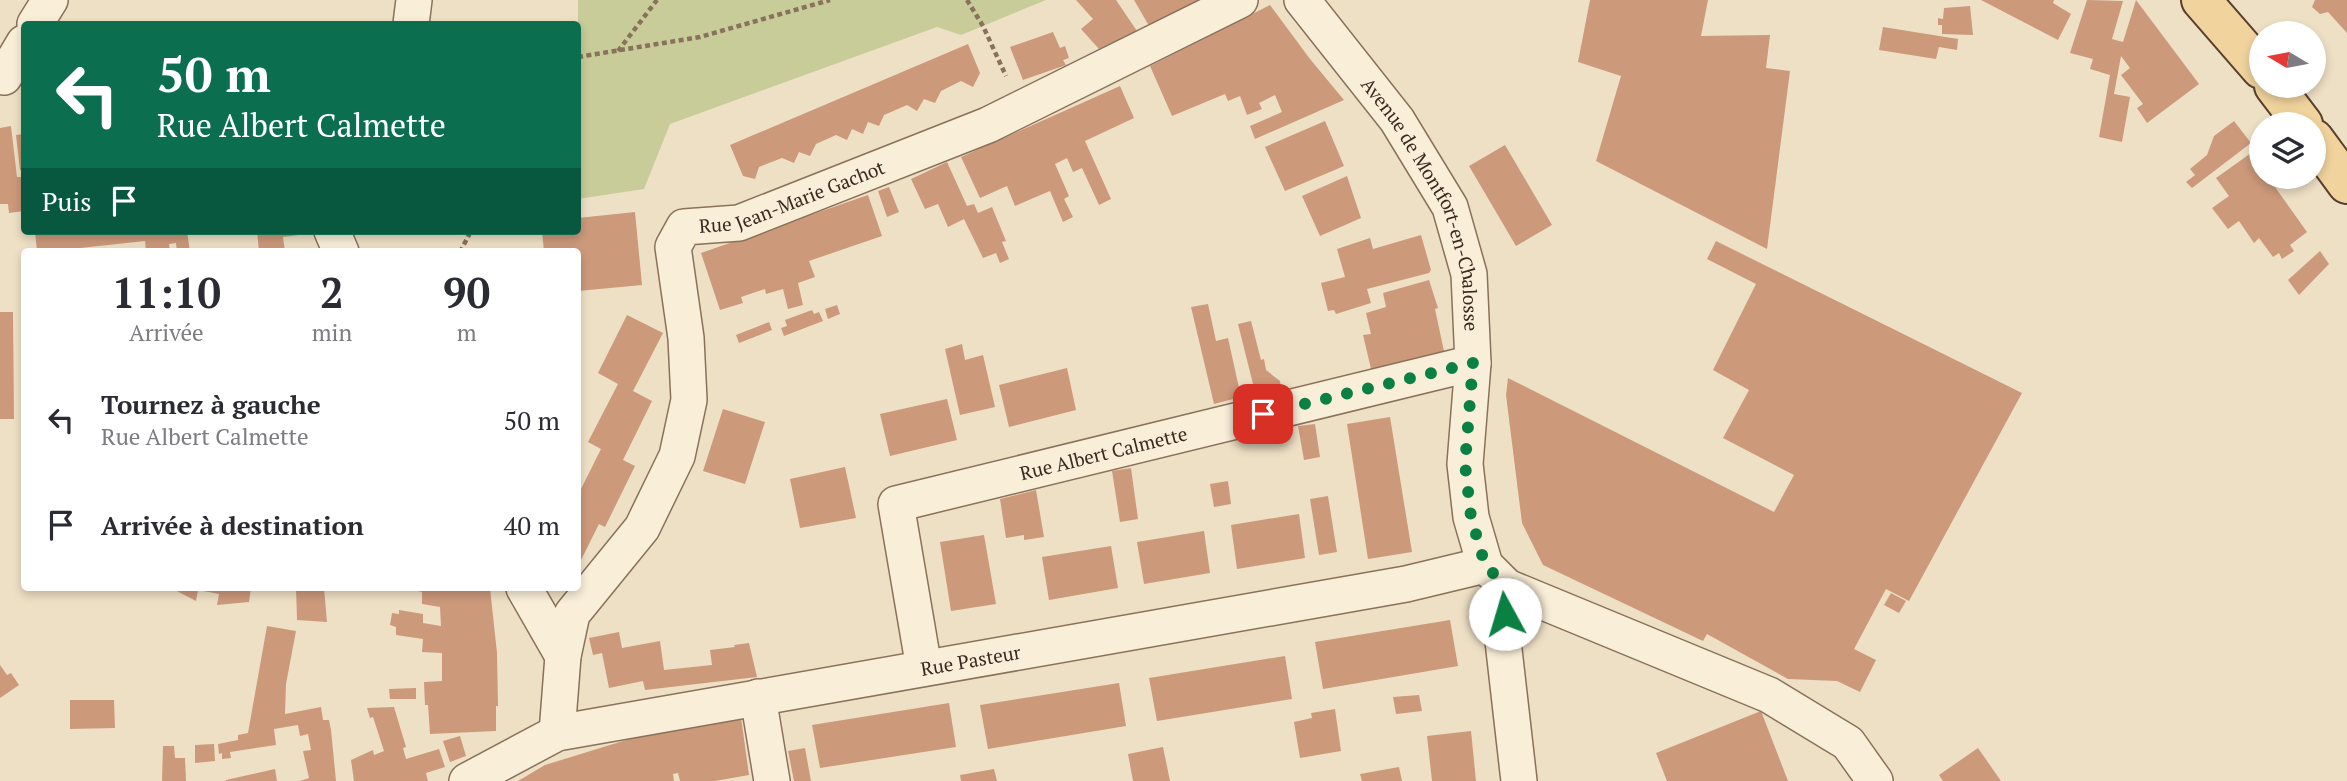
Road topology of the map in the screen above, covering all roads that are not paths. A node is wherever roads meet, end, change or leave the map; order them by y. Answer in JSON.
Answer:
{"nodes":[{"id":1,"x":50,"y":0,"type":"edge"},
{"id":2,"x":414,"y":0,"type":"edge"},
{"id":3,"x":1240,"y":0,"type":"edge"},
{"id":4,"x":1302,"y":0,"type":"edge"},
{"id":5,"x":2201,"y":0,"type":"edge"},
{"id":6,"x":37,"y":21,"type":"edge"},
{"id":7,"x":411,"y":21,"type":"edge"},
{"id":8,"x":21,"y":51,"type":"edge"},
{"id":9,"x":2249,"y":55,"type":"edge"},
{"id":10,"x":10,"y":81,"type":"edge"},
{"id":11,"x":2283,"y":98,"type":"edge"},
{"id":12,"x":2294,"y":112,"type":"edge"},
{"id":13,"x":2326,"y":155,"type":"edge"},
{"id":14,"x":2347,"y":184,"type":"edge"},
{"id":15,"x":1473,"y":363,"type":"junction"},
{"id":16,"x":1496,"y":576,"type":"junction"},
{"id":17,"x":526,"y":591,"type":"edge"},
{"id":18,"x":563,"y":656,"type":"junction"},
{"id":19,"x":924,"y":668,"type":"junction"},
{"id":20,"x":758,"y":697,"type":"junction"},
{"id":21,"x":557,"y":733,"type":"junction"},
{"id":22,"x":467,"y":781,"type":"edge"},
{"id":23,"x":772,"y":781,"type":"edge"},
{"id":24,"x":1519,"y":781,"type":"edge"},
{"id":25,"x":1875,"y":781,"type":"edge"}],
"edges":[{"from":1,"to":6,"type":"street"},
{"from":2,"to":7,"type":"street"},
{"from":3,"to":18,"type":"street","name":"Rue Jean-Marie Gachot"},
{"from":4,"to":15,"type":"street","name":"Avenue de Montfort-en-Chalosse"},
{"from":5,"to":9,"type":"main road"},
{"from":8,"to":10,"type":"street"},
{"from":11,"to":12,"type":"main road"},
{"from":13,"to":14,"type":"main road"},
{"from":15,"to":16,"type":"street","name":"Avenue de Montfort-en-Chalosse"},
{"from":15,"to":19,"type":"street","name":"Rue Albert Calmette"},
{"from":16,"to":19,"type":"street","name":"Rue Pasteur"},
{"from":16,"to":24,"type":"street"},
{"from":16,"to":25,"type":"street"},
{"from":17,"to":18,"type":"street"},
{"from":18,"to":21,"type":"street","name":"Rue Jean-Marie Gachot"},
{"from":19,"to":20,"type":"street","name":"Rue Pasteur"},
{"from":20,"to":21,"type":"street","name":"Rue Pasteur"},
{"from":20,"to":23,"type":"street"},
{"from":21,"to":22,"type":"street","name":"Rue Pasteur"}]}
